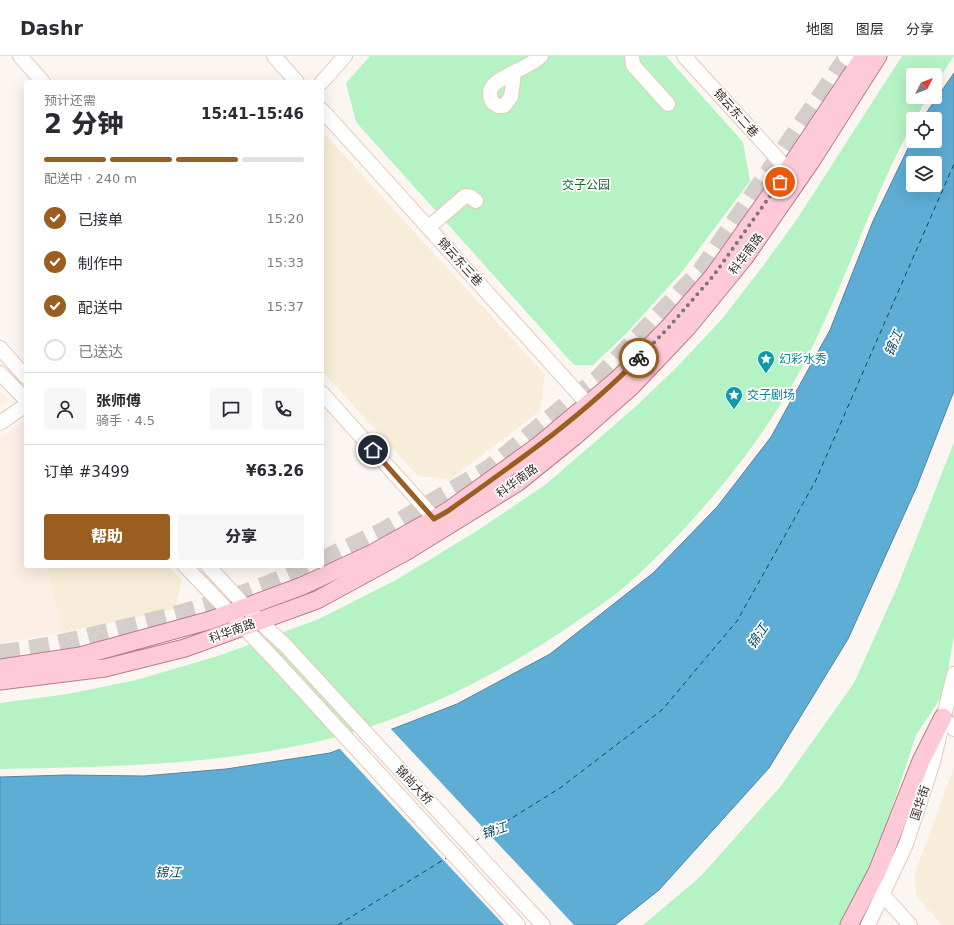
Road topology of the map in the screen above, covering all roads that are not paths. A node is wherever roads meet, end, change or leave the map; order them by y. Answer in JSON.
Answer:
{"nodes":[{"id":1,"x":20,"y":56,"type":"edge"},
{"id":2,"x":274,"y":56,"type":"edge"},
{"id":3,"x":345,"y":56,"type":"edge"},
{"id":4,"x":541,"y":56,"type":"edge"},
{"id":5,"x":632,"y":56,"type":"edge"},
{"id":6,"x":684,"y":56,"type":"edge"},
{"id":7,"x":878,"y":56,"type":"edge"},
{"id":8,"x":856,"y":59,"type":"edge"},
{"id":9,"x":514,"y":73,"type":"dead end"},
{"id":10,"x":41,"y":80,"type":"edge"},
{"id":11,"x":295,"y":80,"type":"edge"},
{"id":12,"x":324,"y":80,"type":"edge"},
{"id":13,"x":668,"y":104,"type":"dead end"},
{"id":14,"x":324,"y":112,"type":"edge"},
{"id":15,"x":788,"y":170,"type":"junction"},
{"id":16,"x":476,"y":201,"type":"dead end"},
{"id":17,"x":429,"y":227,"type":"junction"},
{"id":18,"x":0,"y":348,"type":"edge"},
{"id":19,"x":0,"y":372,"type":"edge"},
{"id":20,"x":24,"y":375,"type":"edge"},
{"id":21,"x":324,"y":395,"type":"edge"},
{"id":22,"x":24,"y":398,"type":"edge"},
{"id":23,"x":24,"y":406,"type":"edge"},
{"id":24,"x":593,"y":410,"type":"junction"},
{"id":25,"x":0,"y":423,"type":"edge"},
{"id":26,"x":434,"y":519,"type":"junction"},
{"id":27,"x":187,"y":568,"type":"edge"},
{"id":28,"x":210,"y":568,"type":"edge"},
{"id":29,"x":247,"y":606,"type":"junction"},
{"id":30,"x":229,"y":612,"type":"junction"},
{"id":31,"x":259,"y":621,"type":"junction"},
{"id":32,"x":243,"y":628,"type":"junction"},
{"id":33,"x":0,"y":668,"type":"edge"},
{"id":34,"x":954,"y":674,"type":"edge"},
{"id":35,"x":0,"y":681,"type":"edge"},
{"id":36,"x":948,"y":723,"type":"edge"},
{"id":37,"x":883,"y":895,"type":"junction"},
{"id":38,"x":518,"y":925,"type":"edge"},
{"id":39,"x":543,"y":925,"type":"edge"},
{"id":40,"x":849,"y":925,"type":"edge"},
{"id":41,"x":868,"y":925,"type":"edge"},
{"id":42,"x":910,"y":925,"type":"edge"}],
"edges":[{"from":1,"to":10,"type":"street"},
{"from":2,"to":11,"type":"street"},
{"from":3,"to":12,"type":"street"},
{"from":4,"to":9,"type":"street"},
{"from":5,"to":13,"type":"street"},
{"from":6,"to":15,"type":"street","name":"锦云东二巷"},
{"from":7,"to":24,"type":"main road","name":"科华南路"},
{"from":8,"to":15,"type":"main road","name":"科华南路"},
{"from":14,"to":17,"type":"street","name":"锦云东三巷"},
{"from":15,"to":24,"type":"main road","name":"科华南路"},
{"from":16,"to":17,"type":"street"},
{"from":17,"to":24,"type":"street","name":"锦云东三巷"},
{"from":18,"to":20,"type":"street"},
{"from":19,"to":22,"type":"street"},
{"from":21,"to":26,"type":"street"},
{"from":23,"to":25,"type":"street"},
{"from":24,"to":26,"type":"main road","name":"科华南路"},
{"from":24,"to":31,"type":"main road","name":"科华南路"},
{"from":26,"to":29,"type":"main road","name":"科华南路"},
{"from":27,"to":30,"type":"street","name":"锦尚大桥"},
{"from":28,"to":29,"type":"street","name":"锦尚大桥"},
{"from":29,"to":30,"type":"main road","name":"科华南路"},
{"from":29,"to":31,"type":"street","name":"锦尚大桥"},
{"from":30,"to":32,"type":"street","name":"锦尚大桥"},
{"from":30,"to":33,"type":"main road","name":"科华南路"},
{"from":31,"to":32,"type":"main road","name":"科华南路"},
{"from":31,"to":39,"type":"street","name":"锦尚大桥"},
{"from":32,"to":35,"type":"main road","name":"科华南路"},
{"from":32,"to":38,"type":"street","name":"锦尚大桥"},
{"from":34,"to":36,"type":"street","name":"国华街"},
{"from":36,"to":37,"type":"street","name":"国华街"},
{"from":36,"to":40,"type":"main road"},
{"from":37,"to":41,"type":"street","name":"国华街"},
{"from":37,"to":42,"type":"street"}]}
